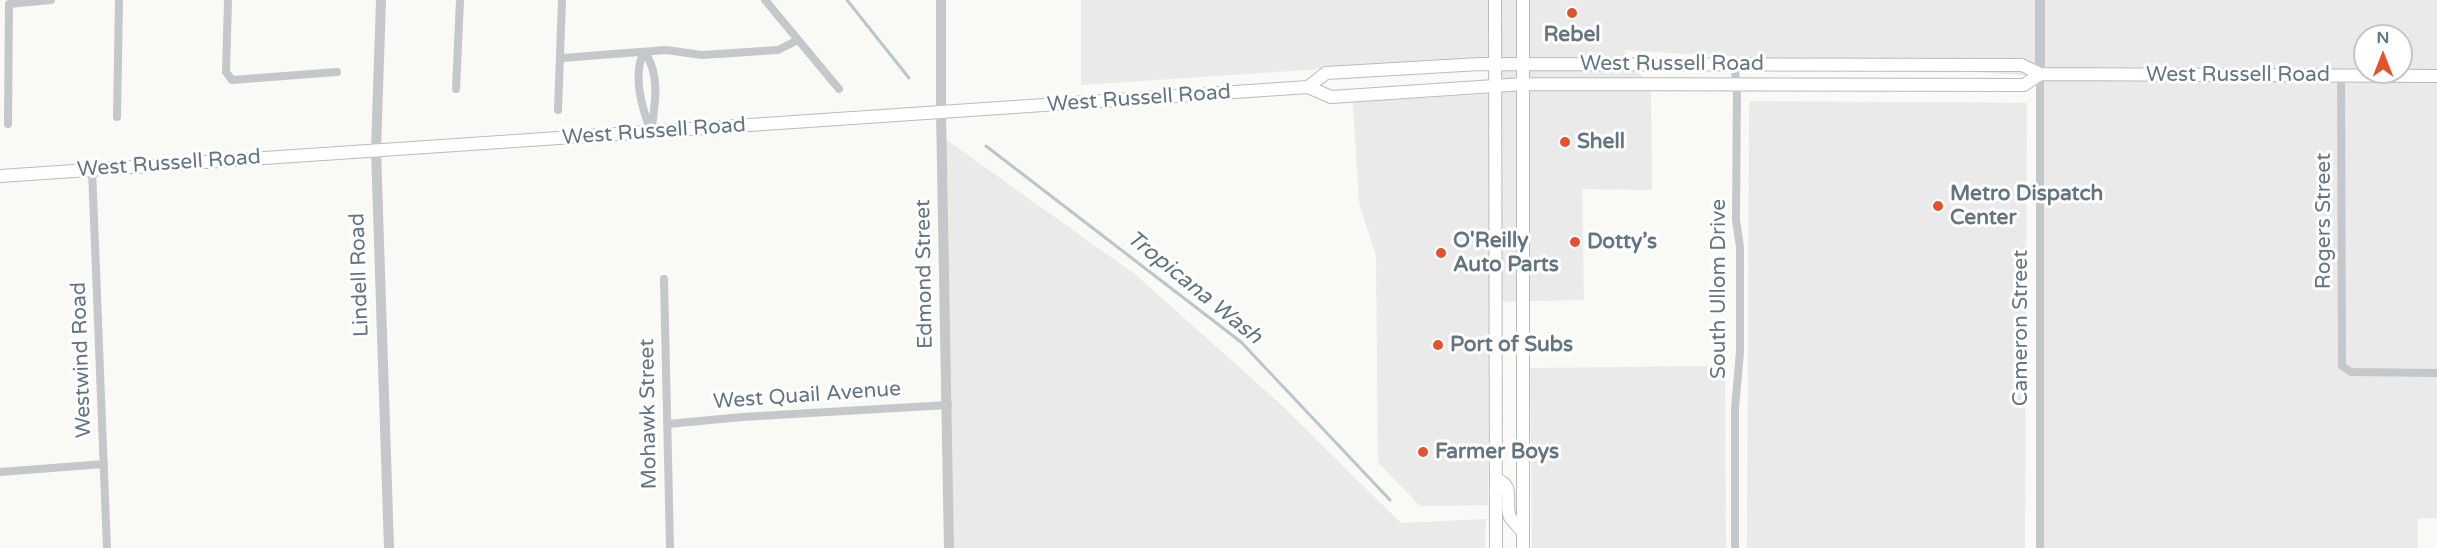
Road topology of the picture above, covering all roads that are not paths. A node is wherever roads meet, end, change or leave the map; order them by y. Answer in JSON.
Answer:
{"nodes":[{"id":1,"x":51,"y":0,"type":"edge"},
{"id":2,"x":119,"y":0,"type":"edge"},
{"id":3,"x":228,"y":0,"type":"edge"},
{"id":4,"x":381,"y":0,"type":"edge"},
{"id":5,"x":460,"y":0,"type":"edge"},
{"id":6,"x":562,"y":0,"type":"edge"},
{"id":7,"x":765,"y":0,"type":"edge"},
{"id":8,"x":941,"y":0,"type":"edge"},
{"id":9,"x":1495,"y":0,"type":"edge"},
{"id":10,"x":1523,"y":0,"type":"edge"},
{"id":11,"x":2040,"y":0,"type":"edge"},
{"id":12,"x":798,"y":40,"type":"junction"},
{"id":13,"x":644,"y":52,"type":"junction"},
{"id":14,"x":562,"y":58,"type":"junction"},
{"id":15,"x":1495,"y":64,"type":"junction"},
{"id":16,"x":1523,"y":64,"type":"junction"},
{"id":17,"x":1734,"y":65,"type":"junction"},
{"id":18,"x":337,"y":72,"type":"dead end"},
{"id":19,"x":2040,"y":74,"type":"junction"},
{"id":20,"x":2341,"y":76,"type":"junction"},
{"id":21,"x":2437,"y":76,"type":"edge"},
{"id":22,"x":1524,"y":84,"type":"junction"},
{"id":23,"x":1495,"y":86,"type":"junction"},
{"id":24,"x":1737,"y":86,"type":"junction"},
{"id":25,"x":1308,"y":87,"type":"junction"},
{"id":26,"x":456,"y":89,"type":"dead end"},
{"id":27,"x":839,"y":89,"type":"dead end"},
{"id":28,"x":558,"y":110,"type":"dead end"},
{"id":29,"x":941,"y":112,"type":"junction"},
{"id":30,"x":117,"y":117,"type":"dead end"},
{"id":31,"x":8,"y":124,"type":"dead end"},
{"id":32,"x":651,"y":132,"type":"junction"},
{"id":33,"x":376,"y":150,"type":"junction"},
{"id":34,"x":92,"y":170,"type":"junction"},
{"id":35,"x":0,"y":176,"type":"edge"},
{"id":36,"x":664,"y":279,"type":"dead end"},
{"id":37,"x":2437,"y":373,"type":"edge"},
{"id":38,"x":948,"y":405,"type":"junction"},
{"id":39,"x":668,"y":424,"type":"junction"},
{"id":40,"x":104,"y":464,"type":"junction"},
{"id":41,"x":0,"y":472,"type":"edge"},
{"id":42,"x":1496,"y":480,"type":"junction"},
{"id":43,"x":1523,"y":532,"type":"junction"},
{"id":44,"x":107,"y":548,"type":"edge"},
{"id":45,"x":389,"y":548,"type":"edge"},
{"id":46,"x":670,"y":548,"type":"edge"},
{"id":47,"x":950,"y":548,"type":"edge"},
{"id":48,"x":1496,"y":548,"type":"edge"},
{"id":49,"x":1522,"y":548,"type":"edge"},
{"id":50,"x":1735,"y":548,"type":"edge"},
{"id":51,"x":2040,"y":548,"type":"edge"}],
"edges":[{"from":1,"to":31,"type":"street"},
{"from":2,"to":30,"type":"street"},
{"from":3,"to":18,"type":"street"},
{"from":4,"to":33,"type":"street","name":"Lindell Road"},
{"from":5,"to":26,"type":"street"},
{"from":6,"to":14,"type":"street"},
{"from":7,"to":12,"type":"street"},
{"from":8,"to":29,"type":"street","name":"Edmond Street"},
{"from":9,"to":15,"type":"main road"},
{"from":10,"to":16,"type":"main road"},
{"from":11,"to":19,"type":"street","name":"Cameron Street"},
{"from":12,"to":13,"type":"street"},
{"from":12,"to":27,"type":"street"},
{"from":13,"to":14,"type":"street"},
{"from":13,"to":32,"type":"street"},
{"from":13,"to":32,"type":"street"},
{"from":14,"to":28,"type":"street"},
{"from":15,"to":16,"type":"main road","name":"West Russell Road"},
{"from":15,"to":23,"type":"main road"},
{"from":15,"to":25,"type":"main road","name":"West Russell Road"},
{"from":16,"to":17,"type":"main road","name":"West Russell Road"},
{"from":16,"to":22,"type":"main road"},
{"from":17,"to":19,"type":"main road","name":"West Russell Road"},
{"from":17,"to":24,"type":"street","name":"South Ullom Drive"},
{"from":19,"to":20,"type":"main road","name":"West Russell Road"},
{"from":19,"to":24,"type":"main road","name":"West Russell Road"},
{"from":19,"to":51,"type":"street","name":"Cameron Street"},
{"from":20,"to":21,"type":"main road","name":"West Russell Road"},
{"from":20,"to":37,"type":"street","name":"Rogers Street"},
{"from":22,"to":23,"type":"main road","name":"West Russell Road"},
{"from":22,"to":24,"type":"main road","name":"West Russell Road"},
{"from":22,"to":43,"type":"main road"},
{"from":23,"to":25,"type":"main road","name":"West Russell Road"},
{"from":23,"to":42,"type":"main road"},
{"from":24,"to":50,"type":"street","name":"South Ullom Drive"},
{"from":25,"to":29,"type":"main road","name":"West Russell Road"},
{"from":29,"to":32,"type":"main road","name":"West Russell Road"},
{"from":29,"to":38,"type":"street","name":"Edmond Street"},
{"from":32,"to":33,"type":"main road","name":"West Russell Road"},
{"from":33,"to":34,"type":"main road","name":"West Russell Road"},
{"from":33,"to":45,"type":"street","name":"Lindell Road"},
{"from":34,"to":35,"type":"main road","name":"West Russell Road"},
{"from":34,"to":40,"type":"street","name":"Westwind Road"},
{"from":36,"to":39,"type":"street","name":"Mohawk Street"},
{"from":38,"to":39,"type":"street","name":"West Quail Avenue"},
{"from":38,"to":47,"type":"street","name":"Edmond Street"},
{"from":39,"to":46,"type":"street","name":"Mohawk Street"},
{"from":40,"to":41,"type":"street"},
{"from":40,"to":44,"type":"street","name":"Westwind Road"},
{"from":42,"to":43,"type":"main road"},
{"from":42,"to":48,"type":"main road"},
{"from":43,"to":49,"type":"main road"}]}
